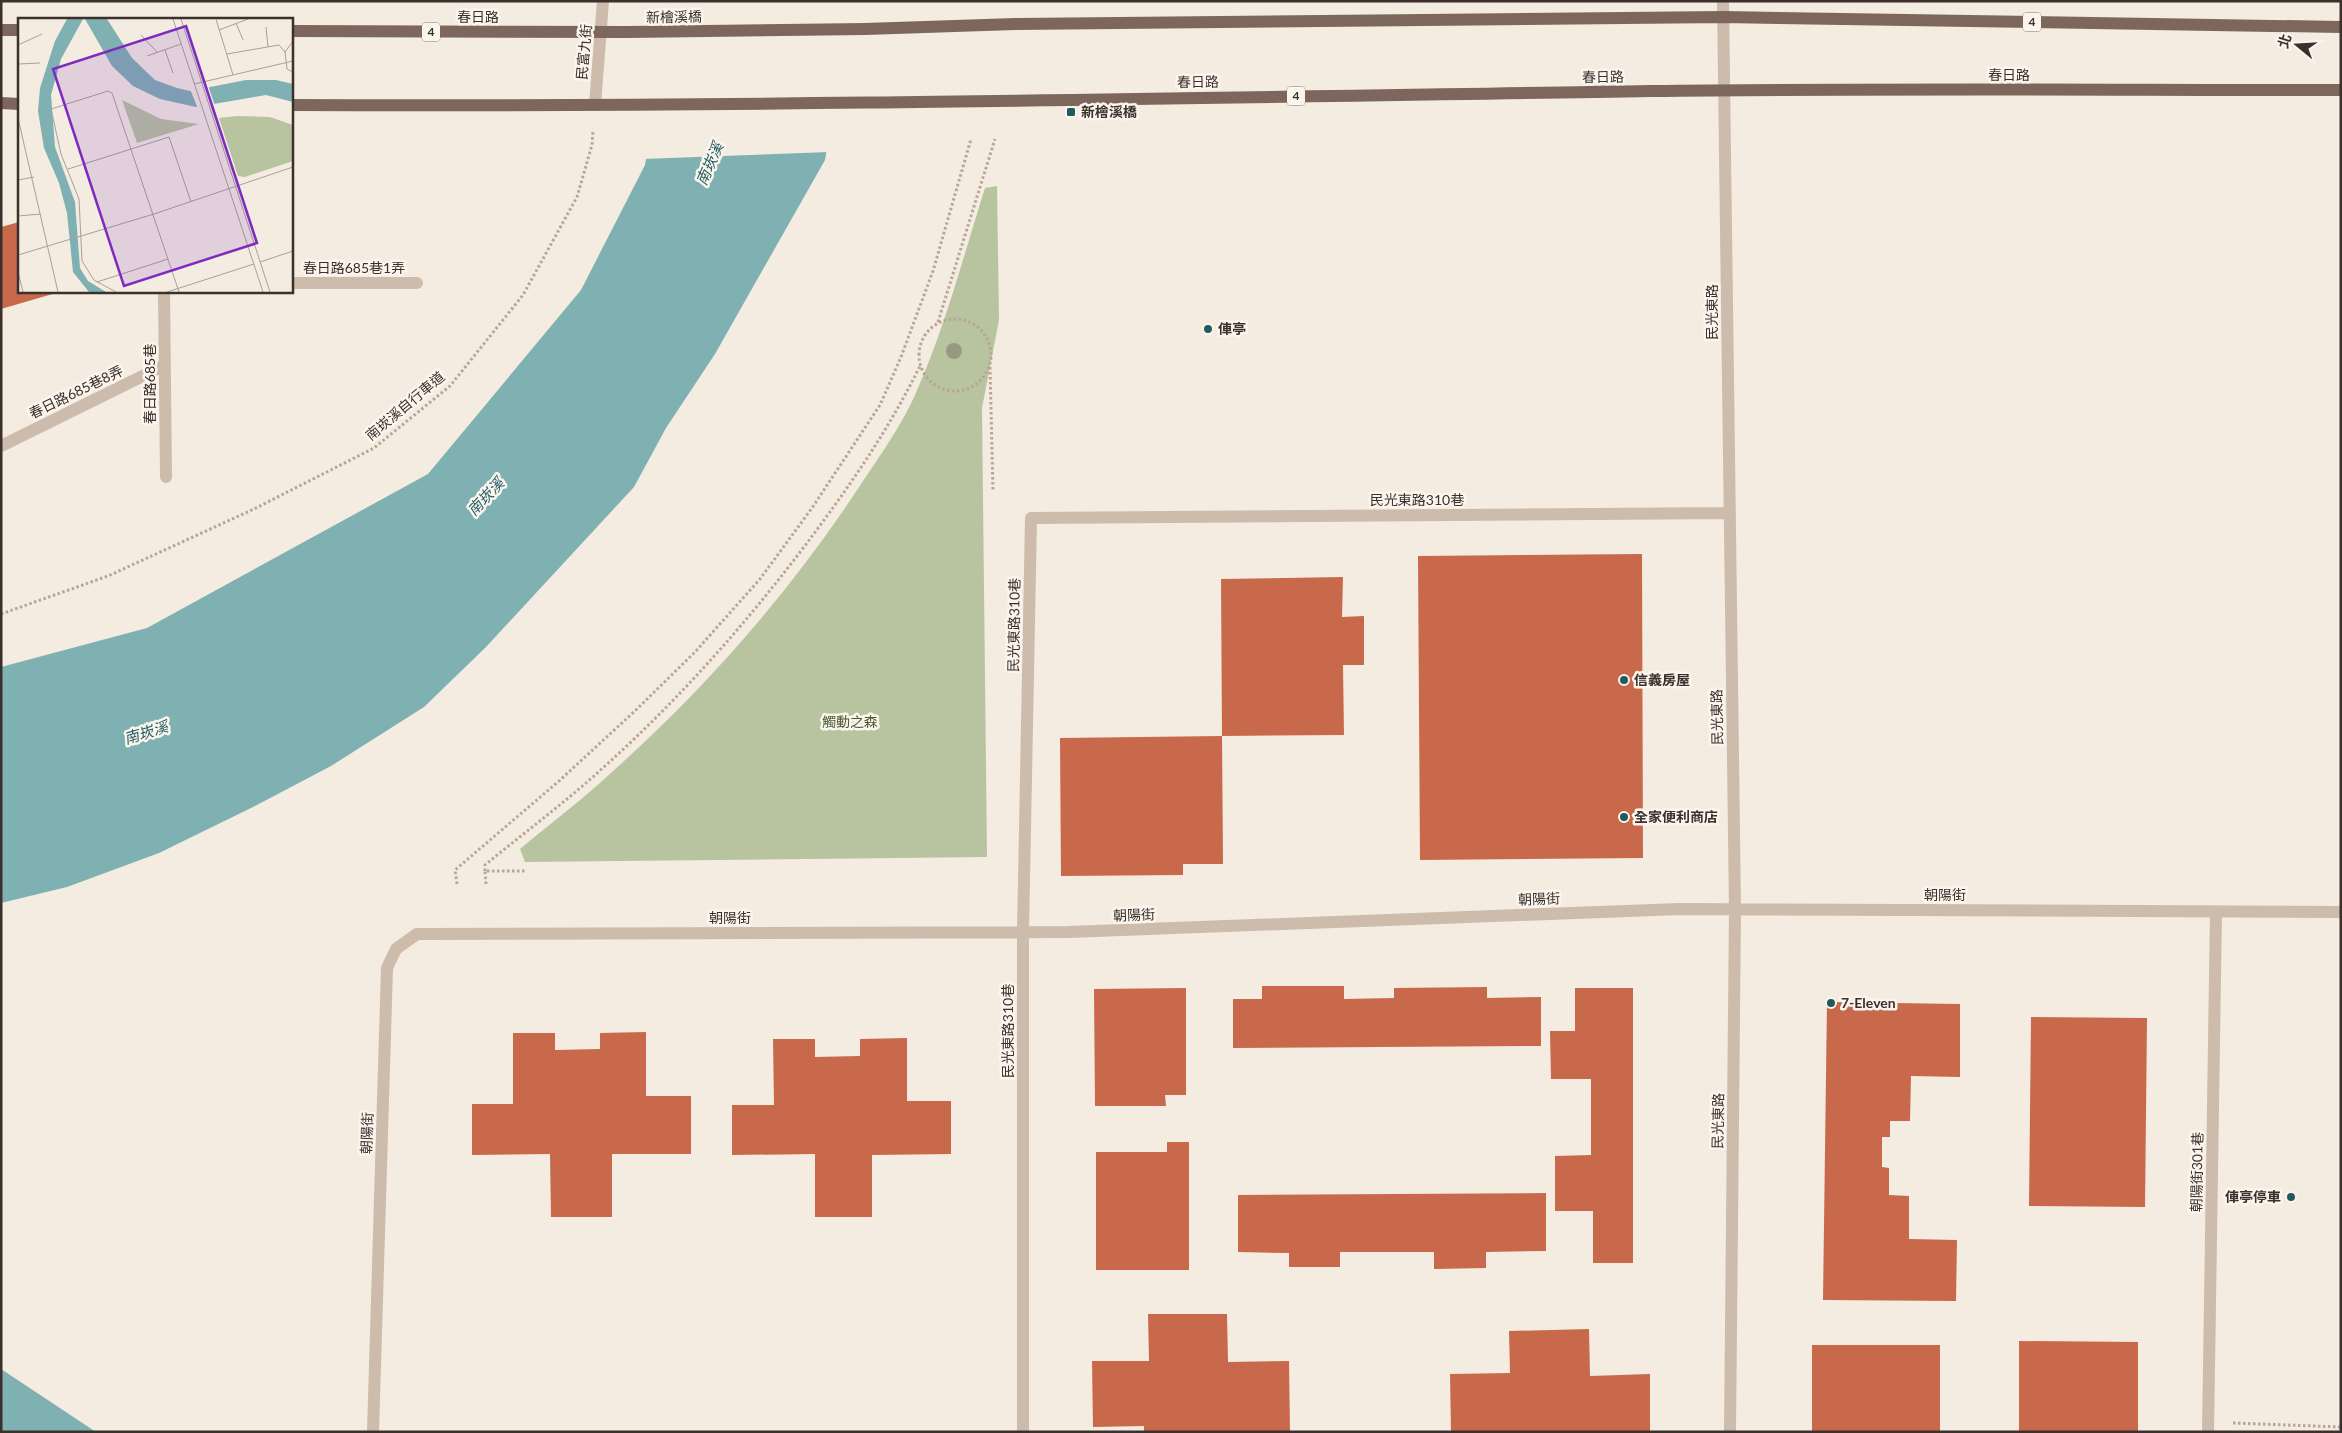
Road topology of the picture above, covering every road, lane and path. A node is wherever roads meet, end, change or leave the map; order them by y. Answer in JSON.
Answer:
{"nodes":[{"id":1,"x":603,"y":1,"type":"edge"},
{"id":2,"x":1723,"y":1,"type":"edge"},
{"id":3,"x":1723,"y":18,"type":"junction"},
{"id":4,"x":2341,"y":27,"type":"edge"},
{"id":5,"x":1,"y":30,"type":"edge"},
{"id":6,"x":18,"y":30,"type":"edge"},
{"id":7,"x":292,"y":31,"type":"edge"},
{"id":8,"x":600,"y":32,"type":"junction"},
{"id":9,"x":634,"y":32,"type":"joint"},
{"id":10,"x":1725,"y":90,"type":"junction"},
{"id":11,"x":2341,"y":90,"type":"edge"},
{"id":12,"x":1,"y":103,"type":"edge"},
{"id":13,"x":18,"y":104,"type":"edge"},
{"id":14,"x":292,"y":105,"type":"edge"},
{"id":15,"x":595,"y":105,"type":"junction"},
{"id":16,"x":971,"y":138,"type":"dead end"},
{"id":17,"x":995,"y":139,"type":"dead end"},
{"id":18,"x":292,"y":283,"type":"edge"},
{"id":19,"x":418,"y":283,"type":"dead end"},
{"id":20,"x":164,"y":292,"type":"edge"},
{"id":21,"x":938,"y":323,"type":"junction"},
{"id":22,"x":165,"y":365,"type":"junction"},
{"id":23,"x":920,"y":366,"type":"junction"},
{"id":24,"x":990,"y":367,"type":"junction"},
{"id":25,"x":1,"y":446,"type":"edge"},
{"id":26,"x":166,"y":477,"type":"dead end"},
{"id":27,"x":993,"y":492,"type":"dead end"},
{"id":28,"x":1728,"y":513,"type":"junction"},
{"id":29,"x":1,"y":614,"type":"edge"},
{"id":30,"x":485,"y":871,"type":"junction"},
{"id":31,"x":526,"y":871,"type":"dead end"},
{"id":32,"x":457,"y":884,"type":"dead end"},
{"id":33,"x":486,"y":884,"type":"dead end"},
{"id":34,"x":1735,"y":909,"type":"junction"},
{"id":35,"x":2216,"y":912,"type":"junction"},
{"id":36,"x":2341,"y":912,"type":"edge"},
{"id":37,"x":1023,"y":932,"type":"junction"},
{"id":38,"x":2225,"y":1422,"type":"dead end"},
{"id":39,"x":2341,"y":1427,"type":"edge"},
{"id":40,"x":373,"y":1432,"type":"edge"},
{"id":41,"x":1023,"y":1432,"type":"edge"},
{"id":42,"x":1730,"y":1432,"type":"edge"},
{"id":43,"x":2208,"y":1432,"type":"edge"}],
"edges":[{"from":1,"to":8,"type":"street","name":"民富九街"},
{"from":2,"to":3,"type":"street","name":"民光東路"},
{"from":3,"to":4,"type":"main road","number":"4"},
{"from":3,"to":9,"type":"main road","name":"新檜溪橋","number":"4"},
{"from":3,"to":10,"type":"street","name":"民光東路"},
{"from":5,"to":6,"type":"main road"},
{"from":7,"to":8,"type":"main road","name":"春日路","number":"4"},
{"from":8,"to":9,"type":"main road","name":"春日路","number":"4"},
{"from":8,"to":15,"type":"street","name":"民富九街"},
{"from":10,"to":11,"type":"main road","name":"春日路","number":"4"},
{"from":10,"to":15,"type":"main road","name":"春日路","number":"4"},
{"from":10,"to":28,"type":"street","name":"民光東路"},
{"from":12,"to":13,"type":"main road"},
{"from":14,"to":15,"type":"main road","number":"4"},
{"from":15,"to":29,"type":"path","name":"南崁溪自行車道"},
{"from":16,"to":32,"type":"path"},
{"from":17,"to":21,"type":"path"},
{"from":18,"to":19,"type":"street","name":"春日路685巷1弄"},
{"from":20,"to":22,"type":"street","name":"春日路685巷"},
{"from":21,"to":23,"type":"path"},
{"from":21,"to":24,"type":"path"},
{"from":22,"to":25,"type":"street","name":"春日路685巷8弄"},
{"from":22,"to":26,"type":"street","name":"春日路685巷"},
{"from":23,"to":24,"type":"path"},
{"from":23,"to":30,"type":"path"},
{"from":24,"to":27,"type":"path"},
{"from":28,"to":34,"type":"street","name":"民光東路"},
{"from":28,"to":37,"type":"street","name":"民光東路310巷"},
{"from":30,"to":31,"type":"path"},
{"from":30,"to":33,"type":"path"},
{"from":34,"to":35,"type":"street","name":"朝陽街"},
{"from":34,"to":37,"type":"street","name":"朝陽街"},
{"from":34,"to":42,"type":"street","name":"民光東路"},
{"from":35,"to":36,"type":"street","name":"朝陽街"},
{"from":35,"to":43,"type":"street","name":"朝陽街301巷"},
{"from":37,"to":40,"type":"street","name":"朝陽街"},
{"from":37,"to":41,"type":"street","name":"民光東路310巷"},
{"from":38,"to":39,"type":"path"}]}
